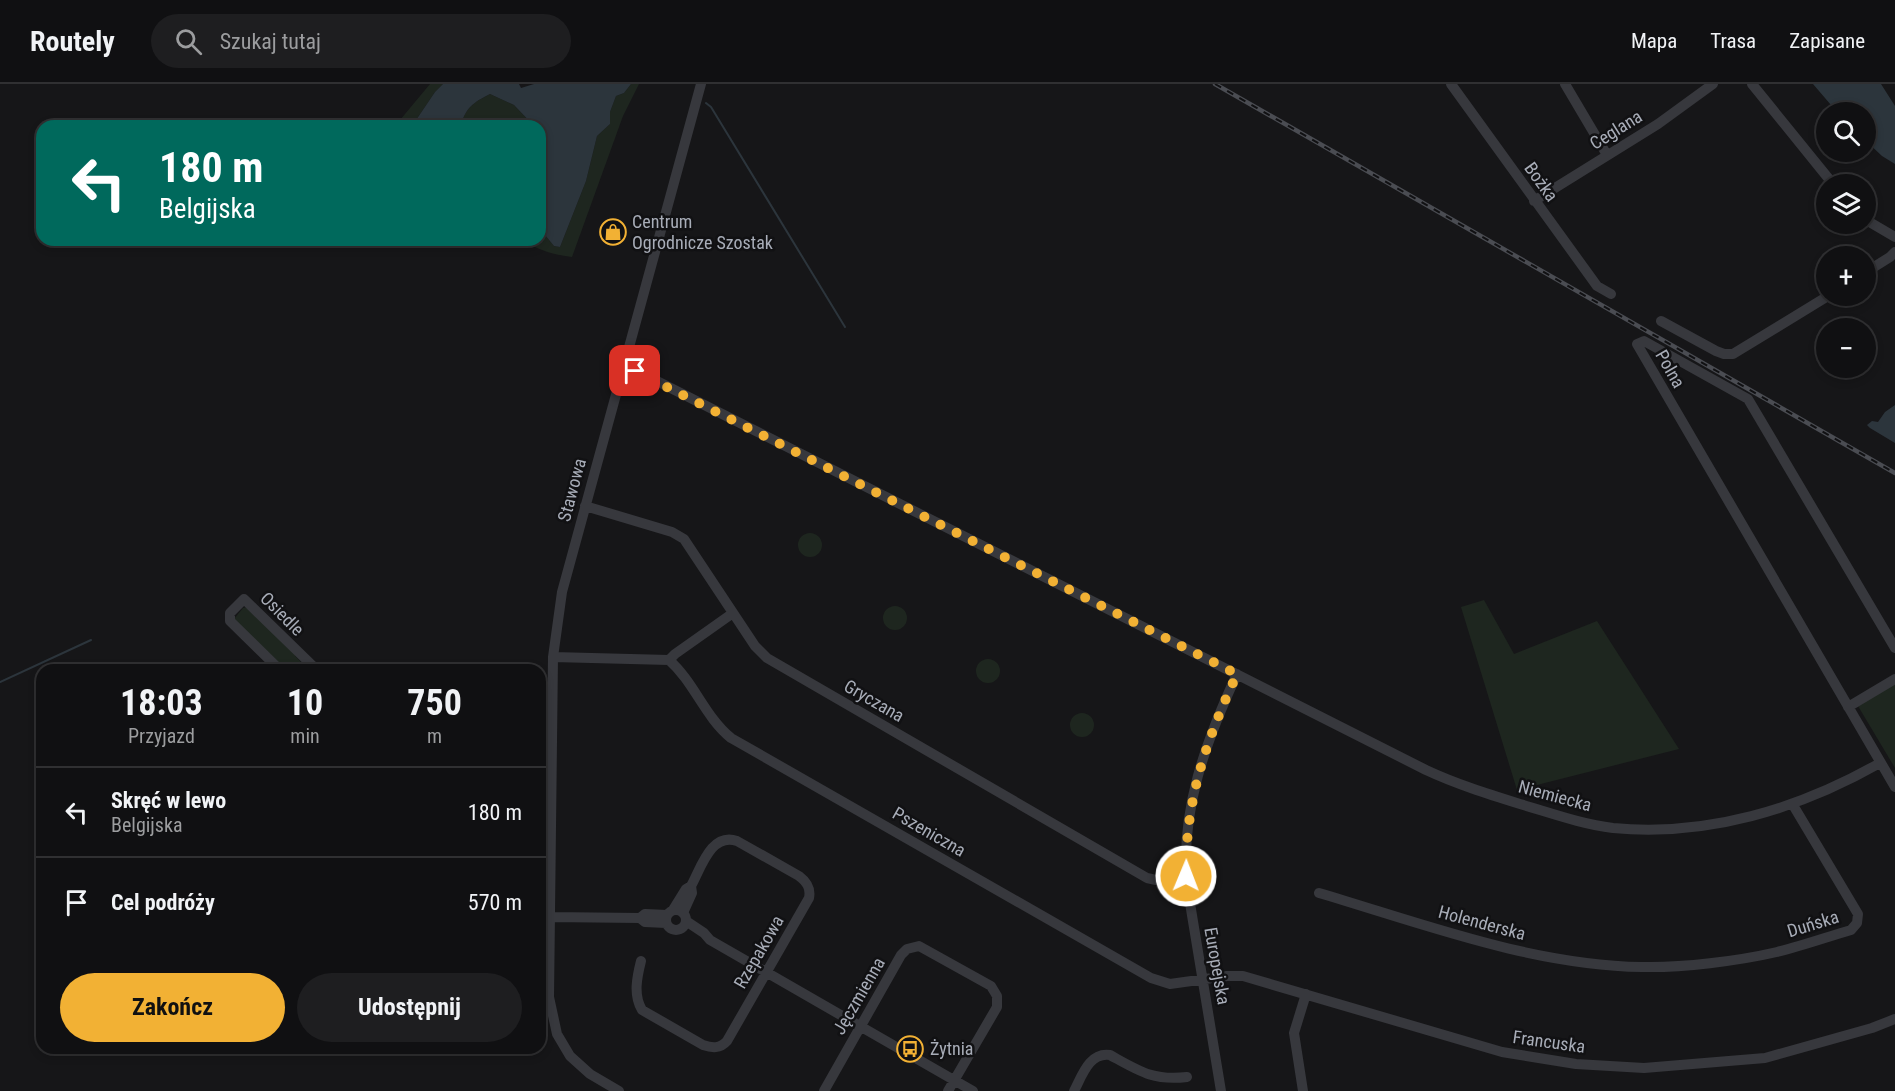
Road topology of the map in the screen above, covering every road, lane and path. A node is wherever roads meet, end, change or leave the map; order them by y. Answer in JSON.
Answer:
{"nodes":[{"id":1,"x":701,"y":84,"type":"edge"},
{"id":2,"x":1451,"y":84,"type":"edge"},
{"id":3,"x":1565,"y":84,"type":"edge"},
{"id":4,"x":1713,"y":84,"type":"edge"},
{"id":5,"x":1752,"y":84,"type":"edge"},
{"id":6,"x":1606,"y":155,"type":"junction"},
{"id":7,"x":1825,"y":174,"type":"edge"},
{"id":8,"x":1534,"y":201,"type":"junction"},
{"id":9,"x":1876,"y":226,"type":"edge"},
{"id":10,"x":1895,"y":237,"type":"edge"},
{"id":11,"x":1895,"y":252,"type":"edge"},
{"id":12,"x":1876,"y":266,"type":"edge"},
{"id":13,"x":1611,"y":294,"type":"dead end"},
{"id":14,"x":1816,"y":303,"type":"edge"},
{"id":15,"x":1661,"y":321,"type":"dead end"},
{"id":16,"x":623,"y":367,"type":"junction"},
{"id":17,"x":585,"y":506,"type":"junction"},
{"id":18,"x":733,"y":613,"type":"junction"},
{"id":19,"x":1895,"y":648,"type":"edge"},
{"id":20,"x":553,"y":657,"type":"junction"},
{"id":21,"x":669,"y":660,"type":"junction"},
{"id":22,"x":274,"y":664,"type":"edge"},
{"id":23,"x":311,"y":664,"type":"edge"},
{"id":24,"x":1237,"y":674,"type":"junction"},
{"id":25,"x":1895,"y":679,"type":"edge"},
{"id":26,"x":1848,"y":707,"type":"junction"},
{"id":27,"x":1880,"y":763,"type":"junction"},
{"id":28,"x":552,"y":764,"type":"junction"},
{"id":29,"x":546,"y":765,"type":"edge"},
{"id":30,"x":1895,"y":787,"type":"edge"},
{"id":31,"x":1793,"y":805,"type":"junction"},
{"id":32,"x":1186,"y":876,"type":"junction"},
{"id":33,"x":1319,"y":893,"type":"dead end"},
{"id":34,"x":676,"y":918,"type":"junction"},
{"id":35,"x":546,"y":924,"type":"edge"},
{"id":36,"x":641,"y":961,"type":"dead end"},
{"id":37,"x":1641,"y":967,"type":"joint"},
{"id":38,"x":766,"y":973,"type":"junction"},
{"id":39,"x":1202,"y":978,"type":"junction"},
{"id":40,"x":1306,"y":994,"type":"junction"},
{"id":41,"x":1895,"y":1019,"type":"edge"},
{"id":42,"x":860,"y":1027,"type":"junction"},
{"id":43,"x":1187,"y":1077,"type":"dead end"},
{"id":44,"x":954,"y":1080,"type":"junction"},
{"id":45,"x":619,"y":1091,"type":"edge"},
{"id":46,"x":824,"y":1091,"type":"edge"},
{"id":47,"x":948,"y":1091,"type":"edge"},
{"id":48,"x":973,"y":1091,"type":"edge"},
{"id":49,"x":1074,"y":1091,"type":"edge"},
{"id":50,"x":1221,"y":1091,"type":"edge"},
{"id":51,"x":1303,"y":1091,"type":"edge"}],
"edges":[{"from":1,"to":16,"type":"street","name":"Stawowa"},
{"from":2,"to":8,"type":"street","name":"Bożka"},
{"from":3,"to":6,"type":"street"},
{"from":4,"to":6,"type":"street","name":"Ceglana"},
{"from":5,"to":7,"type":"street"},
{"from":6,"to":8,"type":"street","name":"Ceglana"},
{"from":8,"to":13,"type":"street","name":"Bożka"},
{"from":9,"to":10,"type":"street"},
{"from":11,"to":12,"type":"street"},
{"from":14,"to":15,"type":"street"},
{"from":16,"to":17,"type":"street","name":"Stawowa"},
{"from":16,"to":24,"type":"street","name":"Niemiecka"},
{"from":17,"to":18,"type":"street","name":"Gryczana"},
{"from":17,"to":20,"type":"street","name":"Stawowa"},
{"from":18,"to":21,"type":"street"},
{"from":18,"to":32,"type":"street","name":"Gryczana"},
{"from":19,"to":26,"type":"street","name":"Polna"},
{"from":20,"to":21,"type":"street"},
{"from":20,"to":28,"type":"street","name":"Stawowa"},
{"from":21,"to":39,"type":"street","name":"Pszeniczna"},
{"from":22,"to":23,"type":"street","name":"Osiedle"},
{"from":24,"to":31,"type":"street","name":"Niemiecka"},
{"from":24,"to":32,"type":"street","name":"Europejska"},
{"from":25,"to":26,"type":"street"},
{"from":26,"to":27,"type":"street","name":"Polna"},
{"from":27,"to":30,"type":"street","name":"Polna"},
{"from":27,"to":31,"type":"street","name":"Niemiecka"},
{"from":28,"to":29,"type":"street"},
{"from":28,"to":35,"type":"street","name":"Stawowa"},
{"from":31,"to":37,"type":"street","name":"Duńska"},
{"from":32,"to":39,"type":"street","name":"Europejska"},
{"from":33,"to":37,"type":"street","name":"Holenderska"},
{"from":34,"to":35,"type":"street"},
{"from":34,"to":38,"type":"street"},
{"from":34,"to":38,"type":"street","name":"Rzepakowa"},
{"from":35,"to":45,"type":"street","name":"Stawowa"},
{"from":36,"to":38,"type":"street","name":"Rzepakowa"},
{"from":38,"to":42,"type":"street"},
{"from":39,"to":40,"type":"street","name":"Francuska"},
{"from":39,"to":50,"type":"street","name":"Europejska"},
{"from":40,"to":41,"type":"street","name":"Francuska"},
{"from":40,"to":51,"type":"street"},
{"from":42,"to":44,"type":"street"},
{"from":42,"to":44,"type":"street","name":"Jęczmienna"},
{"from":42,"to":46,"type":"street","name":"Jęczmienna"},
{"from":43,"to":49,"type":"street"},
{"from":44,"to":47,"type":"street","name":"Jęczmienna"},
{"from":44,"to":48,"type":"street"}]}
